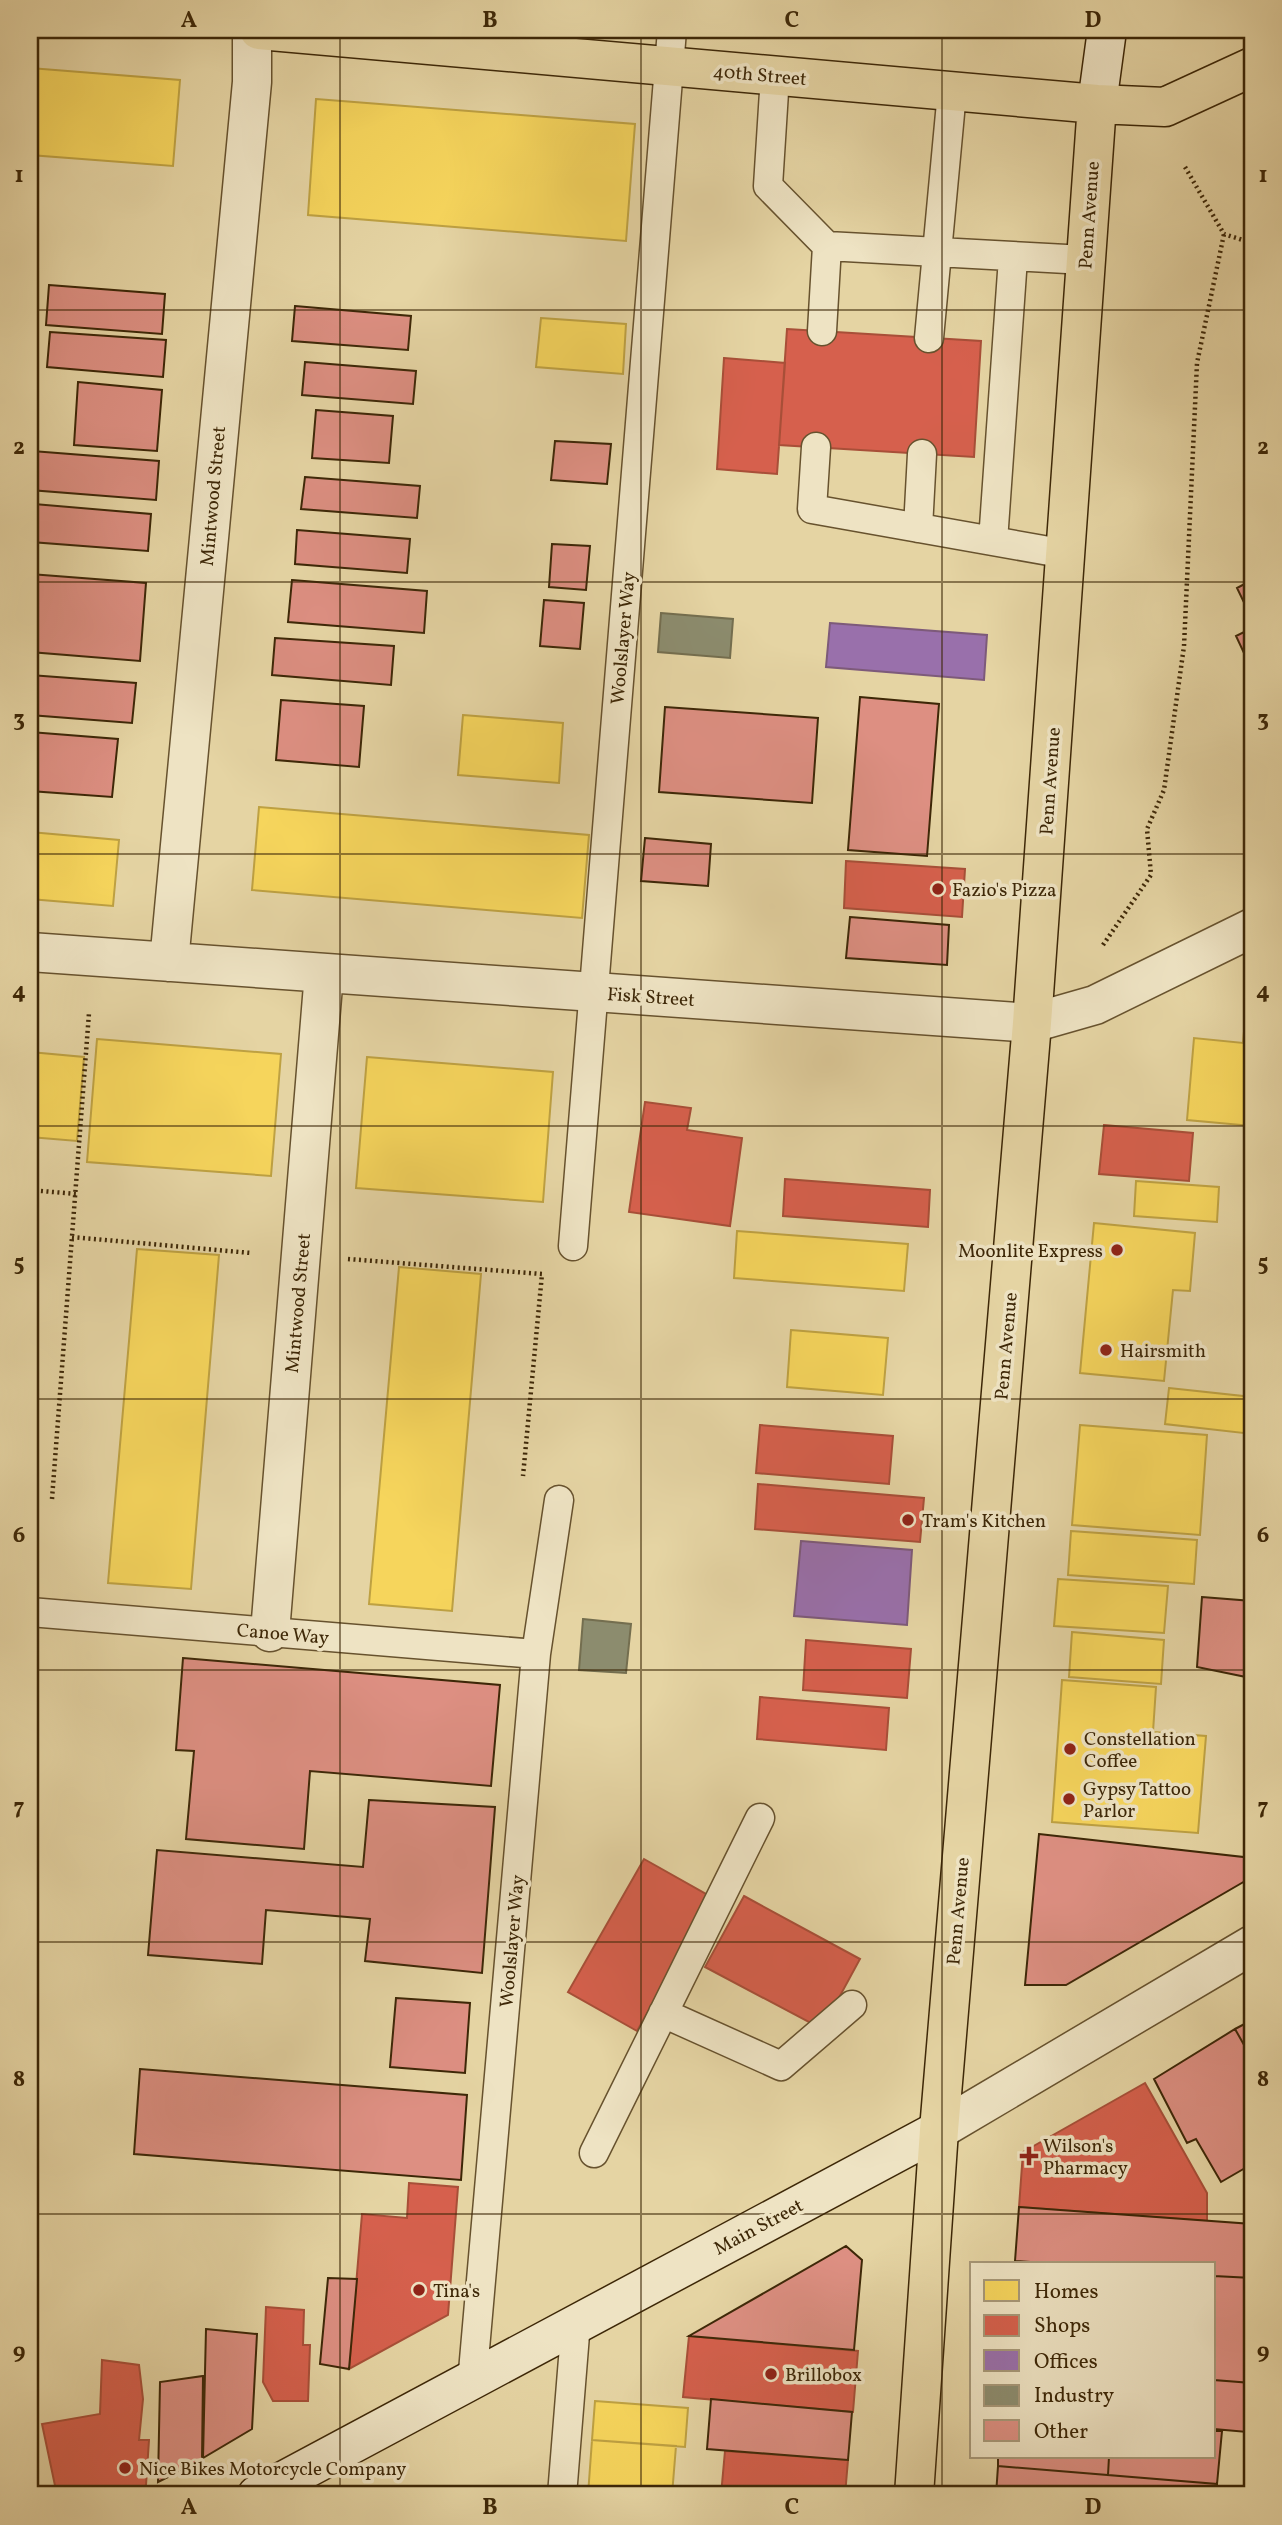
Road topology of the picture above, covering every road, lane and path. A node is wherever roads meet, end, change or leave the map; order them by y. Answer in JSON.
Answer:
{"nodes":[{"id":1,"x":252,"y":30,"type":"edge"},
{"id":2,"x":258,"y":30,"type":"edge"},
{"id":3,"x":1107,"y":30,"type":"edge"},
{"id":4,"x":670,"y":48,"type":"edge"},
{"id":5,"x":1252,"y":67,"type":"edge"},
{"id":6,"x":775,"y":76,"type":"junction"},
{"id":7,"x":951,"y":92,"type":"junction"},
{"id":8,"x":1097,"y":104,"type":"junction"},
{"id":9,"x":1185,"y":167,"type":"dead end"},
{"id":10,"x":1224,"y":234,"type":"junction"},
{"id":11,"x":1252,"y":243,"type":"edge"},
{"id":12,"x":827,"y":246,"type":"junction"},
{"id":13,"x":936,"y":252,"type":"junction"},
{"id":14,"x":1013,"y":258,"type":"junction"},
{"id":15,"x":1085,"y":260,"type":"junction"},
{"id":16,"x":822,"y":331,"type":"dead end"},
{"id":17,"x":929,"y":338,"type":"dead end"},
{"id":18,"x":816,"y":447,"type":"dead end"},
{"id":19,"x":922,"y":454,"type":"dead end"},
{"id":20,"x":918,"y":528,"type":"junction"},
{"id":21,"x":993,"y":541,"type":"junction"},
{"id":22,"x":1066,"y":554,"type":"junction"},
{"id":23,"x":1252,"y":928,"type":"edge"},
{"id":24,"x":1098,"y":949,"type":"dead end"},
{"id":25,"x":30,"y":952,"type":"edge"},
{"id":26,"x":169,"y":962,"type":"junction"},
{"id":27,"x":324,"y":973,"type":"junction"},
{"id":28,"x":593,"y":992,"type":"junction"},
{"id":29,"x":89,"y":1013,"type":"dead end"},
{"id":30,"x":1032,"y":1023,"type":"junction"},
{"id":31,"x":30,"y":1190,"type":"edge"},
{"id":32,"x":76,"y":1194,"type":"junction"},
{"id":33,"x":72,"y":1237,"type":"junction"},
{"id":34,"x":573,"y":1246,"type":"dead end"},
{"id":35,"x":252,"y":1253,"type":"dead end"},
{"id":36,"x":345,"y":1259,"type":"dead end"},
{"id":37,"x":523,"y":1478,"type":"dead end"},
{"id":38,"x":52,"y":1499,"type":"dead end"},
{"id":39,"x":559,"y":1500,"type":"dead end"},
{"id":40,"x":30,"y":1612,"type":"edge"},
{"id":41,"x":270,"y":1632,"type":"junction"},
{"id":42,"x":536,"y":1654,"type":"junction"},
{"id":43,"x":760,"y":1818,"type":"dead end"},
{"id":44,"x":1252,"y":1945,"type":"edge"},
{"id":45,"x":852,"y":2004,"type":"dead end"},
{"id":46,"x":663,"y":2013,"type":"junction"},
{"id":47,"x":939,"y":2130,"type":"junction"},
{"id":48,"x":594,"y":2153,"type":"dead end"},
{"id":49,"x":576,"y":2322,"type":"junction"},
{"id":50,"x":471,"y":2383,"type":"junction"},
{"id":51,"x":257,"y":2495,"type":"edge"},
{"id":52,"x":562,"y":2495,"type":"edge"},
{"id":53,"x":914,"y":2495,"type":"edge"}],
"edges":[{"from":1,"to":26,"type":"street","name":"Mintwood Street"},
{"from":2,"to":4,"type":"main road","name":"40th Street"},
{"from":3,"to":8,"type":"street","name":"Penn Avenue"},
{"from":4,"to":6,"type":"main road","name":"40th Street"},
{"from":4,"to":28,"type":"lane","name":"Woolslayer Way"},
{"from":5,"to":8,"type":"main road","name":"40th Street"},
{"from":6,"to":7,"type":"main road","name":"40th Street"},
{"from":6,"to":12,"type":"lane"},
{"from":7,"to":8,"type":"main road","name":"40th Street"},
{"from":7,"to":13,"type":"lane"},
{"from":8,"to":15,"type":"main road","name":"Penn Avenue"},
{"from":9,"to":10,"type":"path"},
{"from":10,"to":11,"type":"path"},
{"from":10,"to":24,"type":"path"},
{"from":12,"to":13,"type":"lane"},
{"from":12,"to":16,"type":"lane"},
{"from":13,"to":14,"type":"lane"},
{"from":13,"to":17,"type":"lane"},
{"from":14,"to":15,"type":"lane"},
{"from":14,"to":21,"type":"lane"},
{"from":15,"to":22,"type":"main road","name":"Penn Avenue"},
{"from":18,"to":20,"type":"lane"},
{"from":19,"to":20,"type":"lane"},
{"from":20,"to":21,"type":"lane"},
{"from":21,"to":22,"type":"lane"},
{"from":22,"to":30,"type":"main road","name":"Penn Avenue"},
{"from":23,"to":30,"type":"street","name":"Fisk Street"},
{"from":25,"to":26,"type":"street","name":"Fisk Street"},
{"from":26,"to":27,"type":"street","name":"Fisk Street"},
{"from":27,"to":28,"type":"street","name":"Fisk Street"},
{"from":27,"to":41,"type":"street","name":"Mintwood Street"},
{"from":28,"to":30,"type":"street","name":"Fisk Street"},
{"from":28,"to":34,"type":"lane","name":"Woolslayer Way"},
{"from":29,"to":32,"type":"path"},
{"from":30,"to":47,"type":"main road","name":"Penn Avenue"},
{"from":31,"to":32,"type":"path"},
{"from":32,"to":33,"type":"path"},
{"from":33,"to":35,"type":"path"},
{"from":33,"to":38,"type":"path"},
{"from":36,"to":37,"type":"path"},
{"from":39,"to":42,"type":"lane","name":"Woolslayer Way"},
{"from":40,"to":41,"type":"lane","name":"Canoe Way"},
{"from":41,"to":42,"type":"lane","name":"Canoe Way"},
{"from":42,"to":50,"type":"lane","name":"Woolslayer Way"},
{"from":43,"to":46,"type":"lane"},
{"from":44,"to":47,"type":"street","name":"Main Street"},
{"from":45,"to":46,"type":"lane"},
{"from":46,"to":48,"type":"lane"},
{"from":47,"to":49,"type":"street","name":"Main Street"},
{"from":47,"to":53,"type":"main road","name":"Penn Avenue"},
{"from":49,"to":50,"type":"street","name":"Main Street"},
{"from":49,"to":52,"type":"lane"},
{"from":50,"to":51,"type":"street","name":"Main Street"}]}
